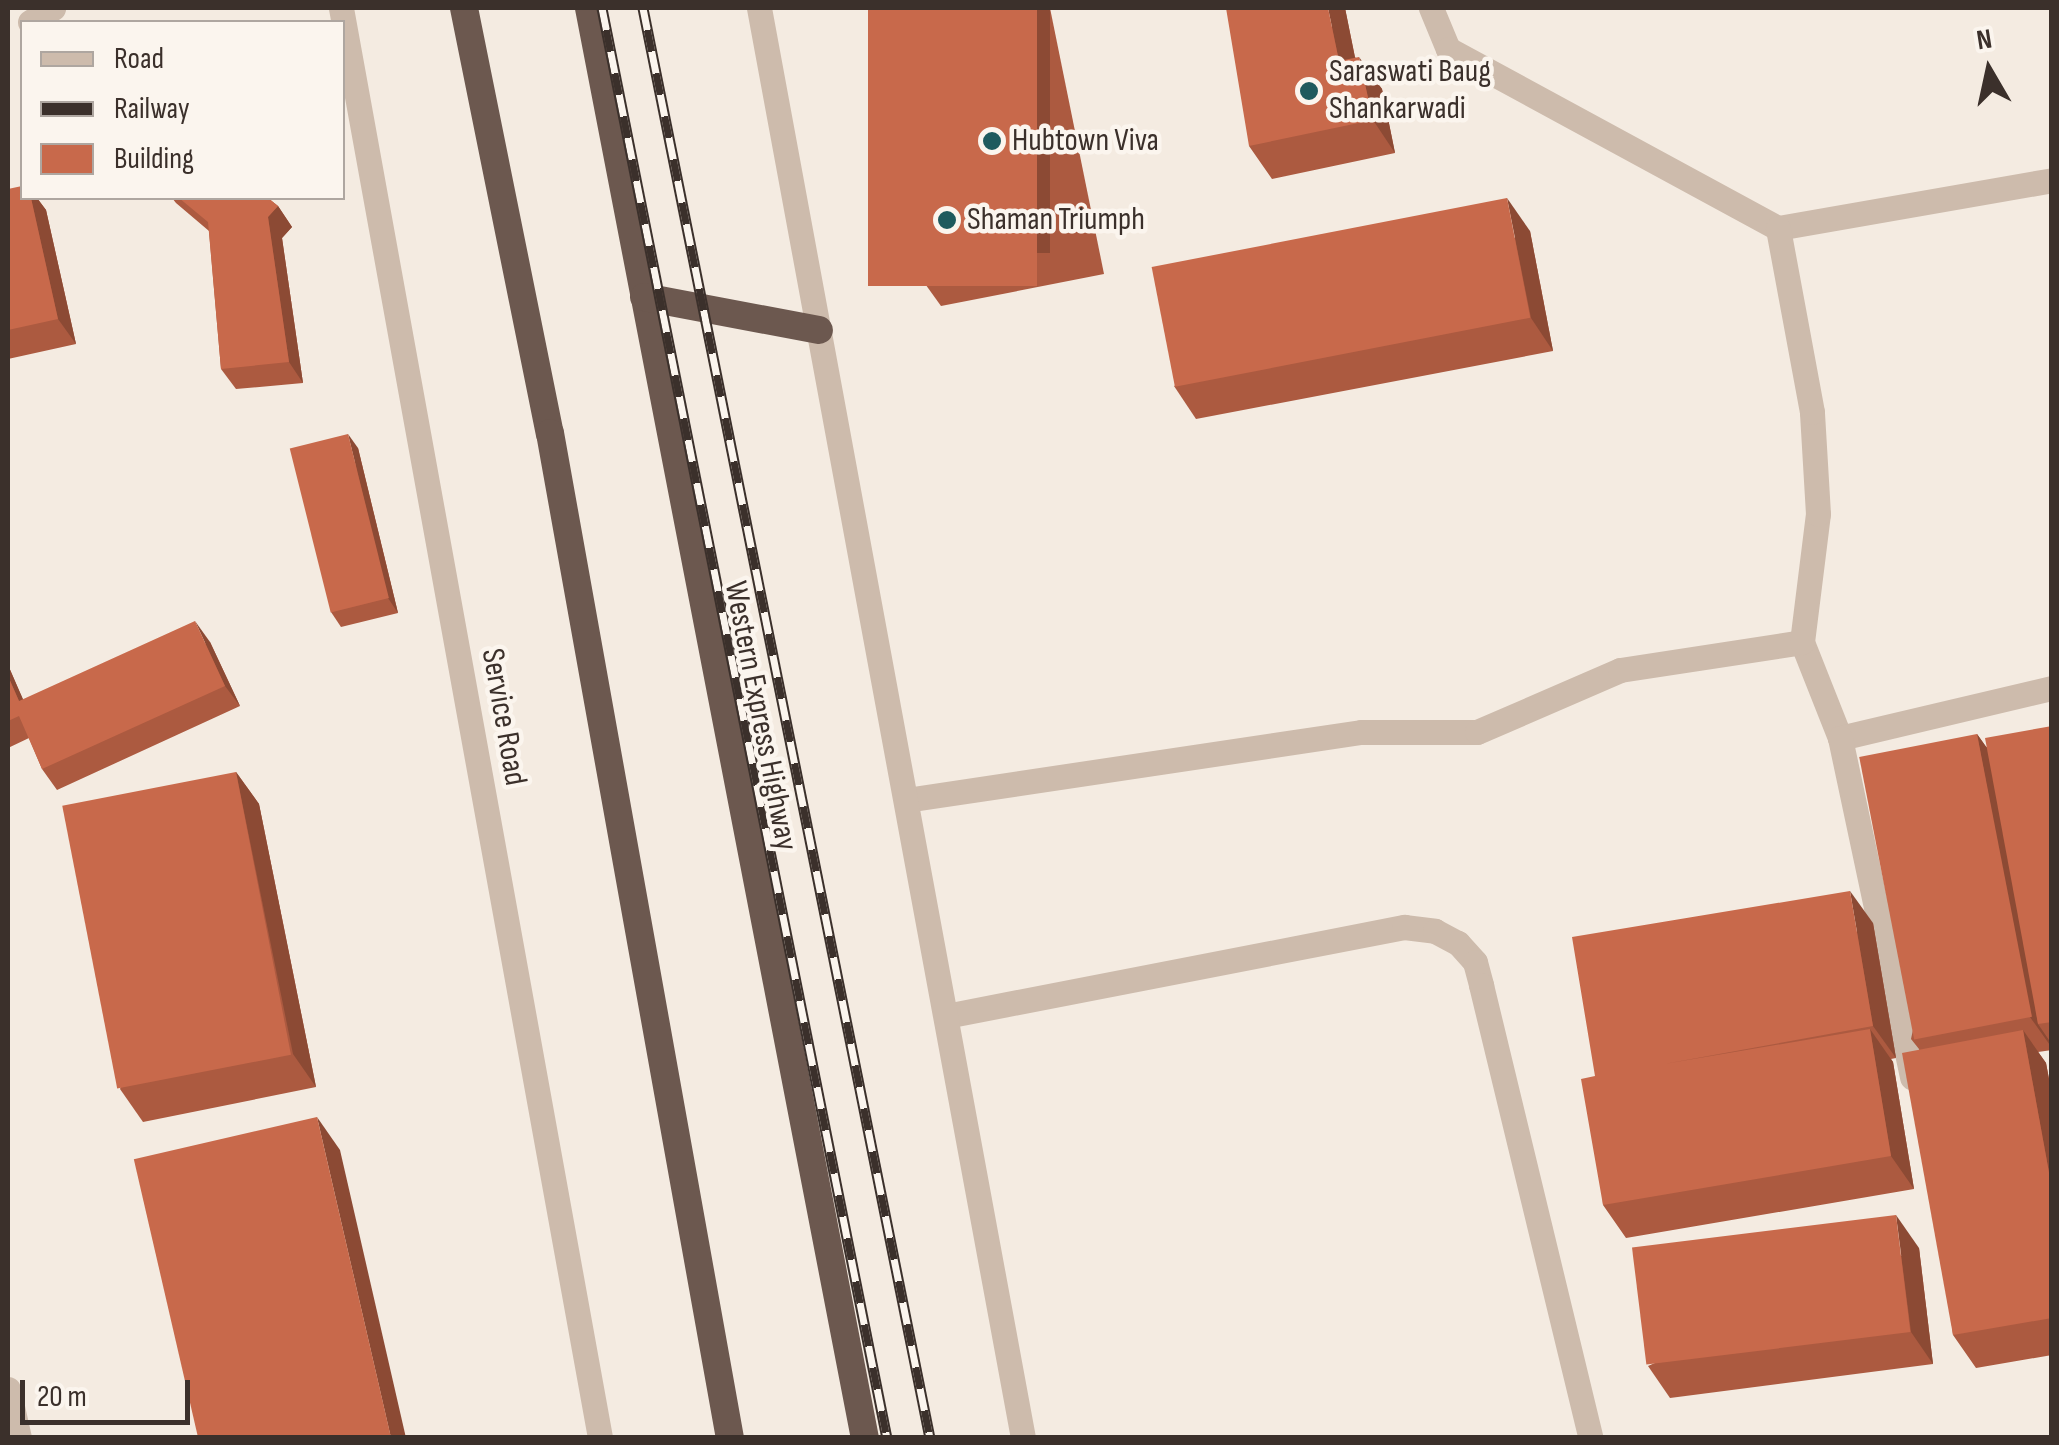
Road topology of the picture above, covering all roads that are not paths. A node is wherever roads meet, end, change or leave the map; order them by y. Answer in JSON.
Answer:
{"nodes":[{"id":1,"x":464,"y":8,"type":"edge"},
{"id":2,"x":588,"y":8,"type":"edge"},
{"id":3,"x":759,"y":8,"type":"edge"},
{"id":4,"x":1431,"y":8,"type":"edge"},
{"id":5,"x":345,"y":25,"type":"edge"},
{"id":6,"x":2052,"y":180,"type":"edge"},
{"id":7,"x":1778,"y":228,"type":"junction"},
{"id":8,"x":644,"y":297,"type":"junction"},
{"id":9,"x":819,"y":330,"type":"junction"},
{"id":10,"x":1802,"y":642,"type":"junction"},
{"id":11,"x":2052,"y":688,"type":"edge"},
{"id":12,"x":1840,"y":738,"type":"junction"},
{"id":13,"x":906,"y":800,"type":"junction"},
{"id":14,"x":946,"y":1016,"type":"junction"},
{"id":15,"x":1912,"y":1076,"type":"edge"},
{"id":16,"x":9,"y":1402,"type":"edge"},
{"id":17,"x":19,"y":1438,"type":"edge"},
{"id":18,"x":600,"y":1438,"type":"edge"},
{"id":19,"x":730,"y":1438,"type":"edge"},
{"id":20,"x":865,"y":1438,"type":"edge"},
{"id":21,"x":1023,"y":1438,"type":"edge"},
{"id":22,"x":1591,"y":1438,"type":"edge"}],
"edges":[{"from":1,"to":19,"type":"highway"},
{"from":2,"to":8,"type":"highway","name":"Western Express Highway"},
{"from":3,"to":9,"type":"street"},
{"from":4,"to":7,"type":"street"},
{"from":5,"to":18,"type":"street","name":"Service Road"},
{"from":6,"to":7,"type":"street"},
{"from":7,"to":10,"type":"street"},
{"from":8,"to":9,"type":"highway"},
{"from":8,"to":20,"type":"highway","name":"Western Express Highway"},
{"from":9,"to":13,"type":"street"},
{"from":10,"to":12,"type":"street"},
{"from":10,"to":13,"type":"street"},
{"from":11,"to":12,"type":"street"},
{"from":12,"to":15,"type":"street"},
{"from":13,"to":14,"type":"street"},
{"from":14,"to":21,"type":"street"},
{"from":14,"to":22,"type":"street"},
{"from":16,"to":17,"type":"street"}]}
